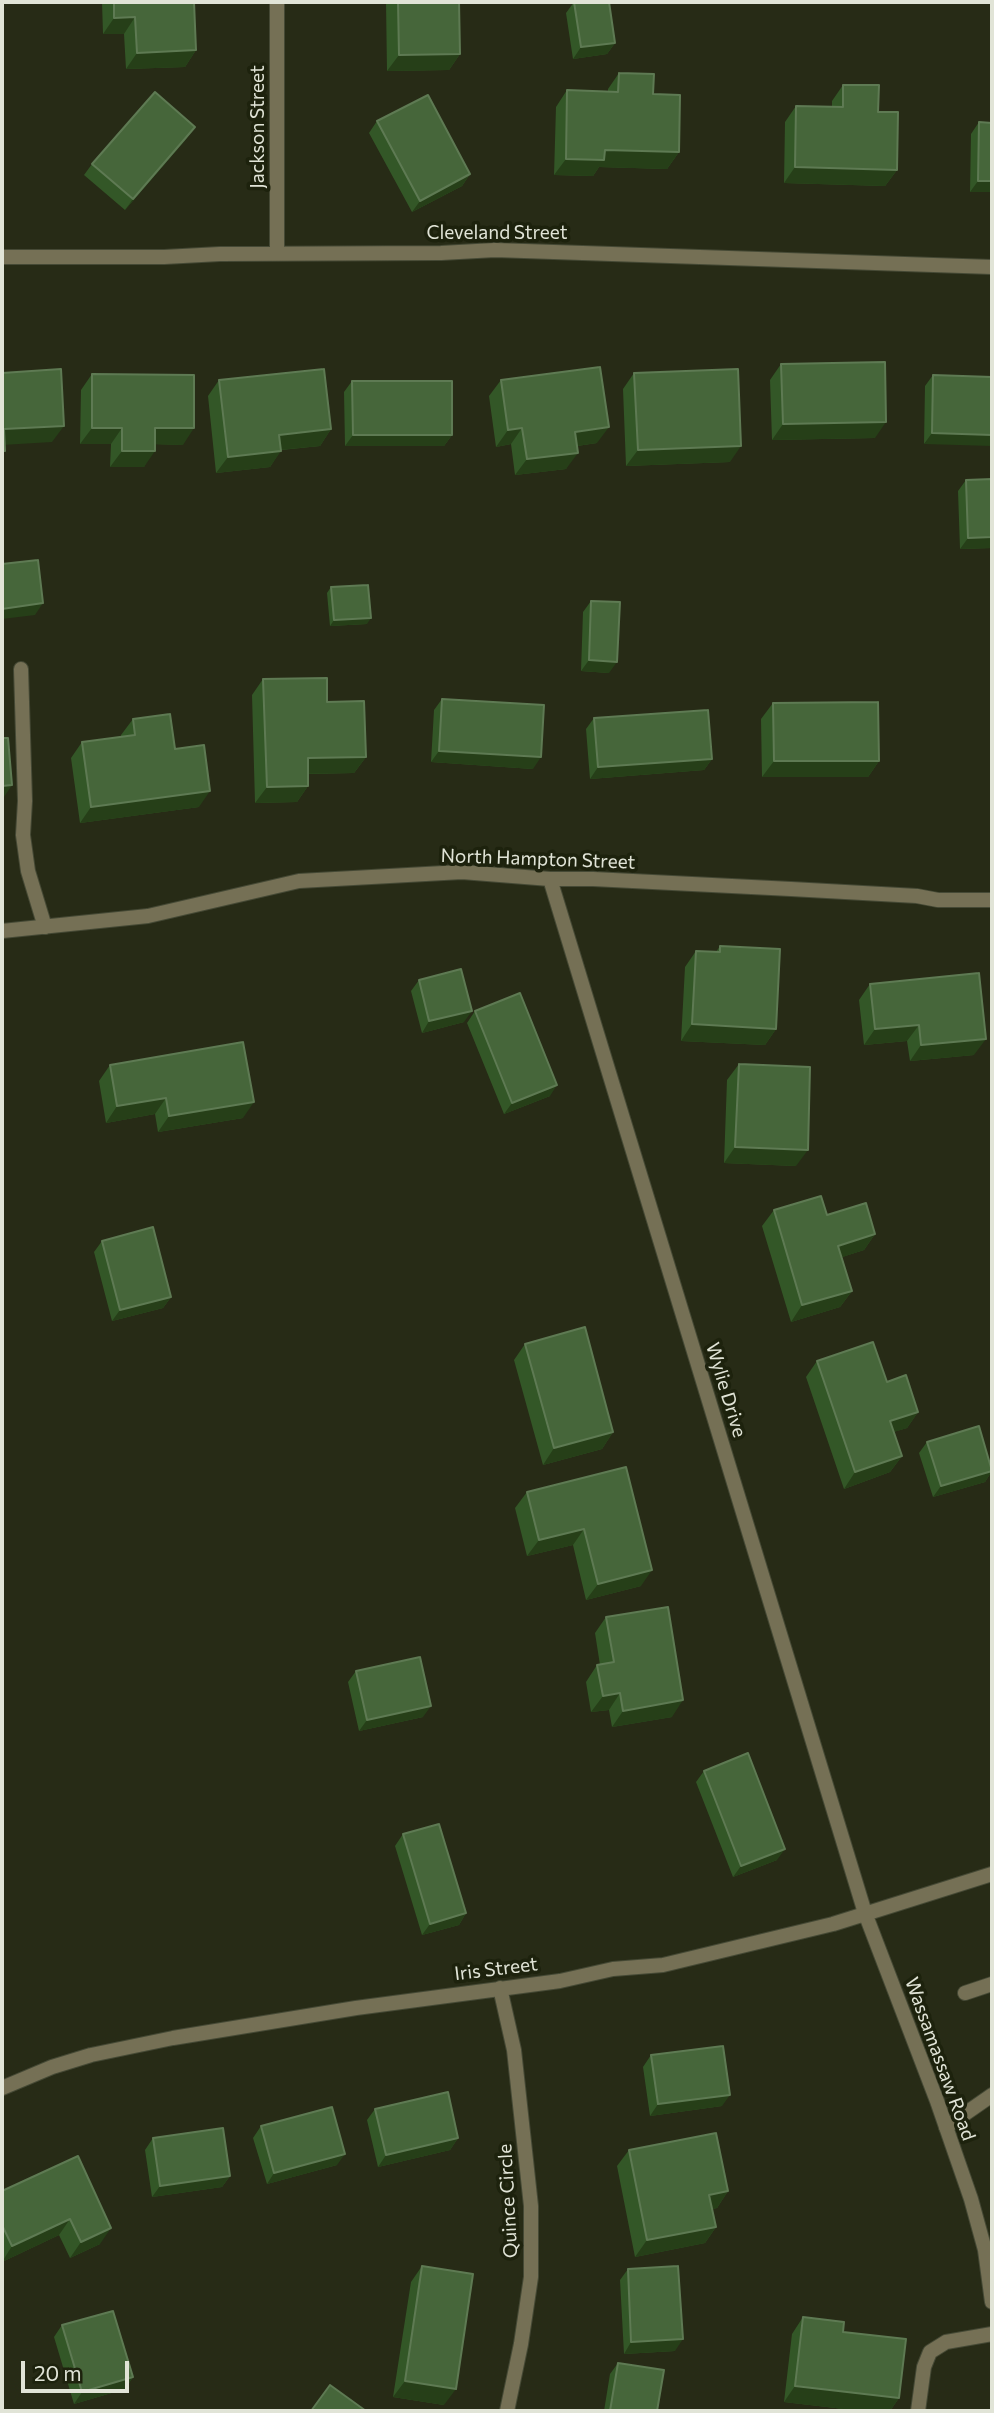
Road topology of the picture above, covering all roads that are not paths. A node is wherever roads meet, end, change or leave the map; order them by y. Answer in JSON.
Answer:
{"nodes":[{"id":1,"x":276,"y":2,"type":"edge"},
{"id":2,"x":277,"y":253,"type":"junction"},
{"id":3,"x":2,"y":257,"type":"edge"},
{"id":4,"x":992,"y":267,"type":"edge"},
{"id":5,"x":21,"y":668,"type":"dead end"},
{"id":6,"x":550,"y":879,"type":"junction"},
{"id":7,"x":992,"y":901,"type":"edge"},
{"id":8,"x":45,"y":927,"type":"junction"},
{"id":9,"x":2,"y":932,"type":"edge"},
{"id":10,"x":992,"y":1874,"type":"edge"},
{"id":11,"x":864,"y":1913,"type":"junction"},
{"id":12,"x":992,"y":1984,"type":"edge"},
{"id":13,"x":500,"y":1988,"type":"junction"},
{"id":14,"x":965,"y":1993,"type":"dead end"},
{"id":15,"x":2,"y":2088,"type":"edge"},
{"id":16,"x":992,"y":2095,"type":"edge"},
{"id":17,"x":946,"y":2127,"type":"junction"},
{"id":18,"x":992,"y":2302,"type":"edge"},
{"id":19,"x":992,"y":2334,"type":"edge"},
{"id":20,"x":507,"y":2411,"type":"edge"},
{"id":21,"x":918,"y":2411,"type":"edge"}],
"edges":[{"from":1,"to":2,"type":"street","name":"Jackson Street"},
{"from":2,"to":3,"type":"street","name":"Cleveland Street"},
{"from":2,"to":4,"type":"street","name":"Cleveland Street"},
{"from":5,"to":8,"type":"street"},
{"from":6,"to":7,"type":"street","name":"North Hampton Street"},
{"from":6,"to":8,"type":"street","name":"North Hampton Street"},
{"from":6,"to":11,"type":"street","name":"Wylie Drive"},
{"from":8,"to":9,"type":"street","name":"North Hampton Street"},
{"from":10,"to":11,"type":"street","name":"Iris Street"},
{"from":11,"to":13,"type":"street","name":"Iris Street"},
{"from":11,"to":17,"type":"street","name":"Wassamassaw Road"},
{"from":12,"to":14,"type":"street"},
{"from":13,"to":15,"type":"street","name":"Iris Street"},
{"from":13,"to":20,"type":"street","name":"Quince Circle"},
{"from":16,"to":17,"type":"street"},
{"from":17,"to":18,"type":"street","name":"Wassamassaw Road"},
{"from":19,"to":21,"type":"street"}]}
